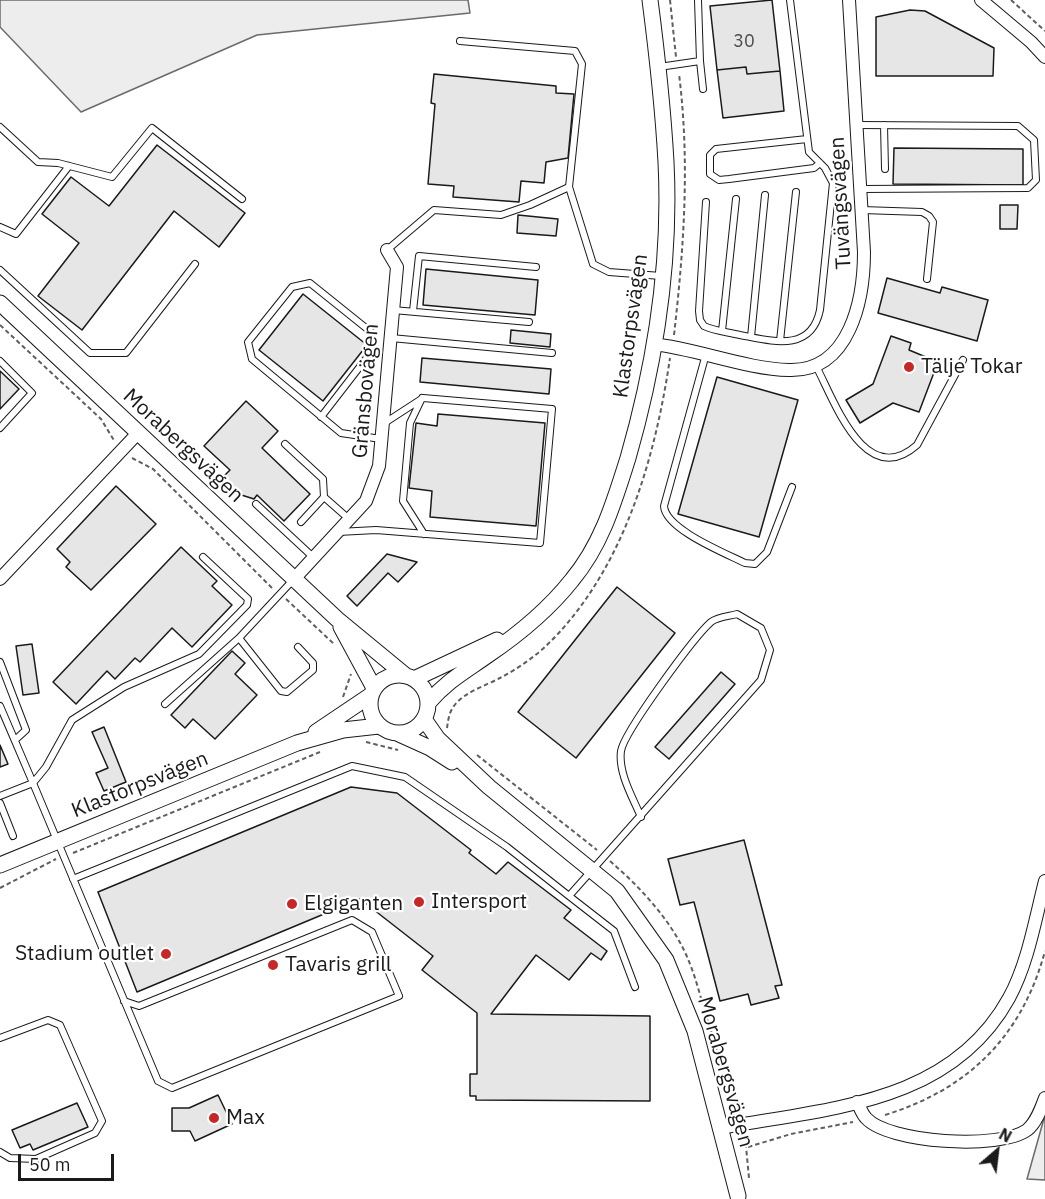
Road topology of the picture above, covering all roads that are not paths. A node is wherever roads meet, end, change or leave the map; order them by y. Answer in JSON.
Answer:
{"nodes":[{"id":1,"x":650,"y":0,"type":"edge"},
{"id":2,"x":698,"y":0,"type":"edge"},
{"id":3,"x":790,"y":0,"type":"edge"},
{"id":4,"x":849,"y":0,"type":"edge"},
{"id":5,"x":981,"y":0,"type":"edge"},
{"id":6,"x":460,"y":41,"type":"dead end"},
{"id":7,"x":1045,"y":57,"type":"edge"},
{"id":8,"x":700,"y":61,"type":"junction"},
{"id":9,"x":658,"y":67,"type":"junction"},
{"id":10,"x":703,"y":89,"type":"dead end"},
{"id":11,"x":857,"y":125,"type":"junction"},
{"id":12,"x":884,"y":125,"type":"junction"},
{"id":13,"x":0,"y":127,"type":"edge"},
{"id":14,"x":807,"y":139,"type":"junction"},
{"id":15,"x":820,"y":164,"type":"junction"},
{"id":16,"x":69,"y":166,"type":"junction"},
{"id":17,"x":885,"y":169,"type":"dead end"},
{"id":18,"x":569,"y":187,"type":"junction"},
{"id":19,"x":861,"y":189,"type":"junction"},
{"id":20,"x":796,"y":192,"type":"dead end"},
{"id":21,"x":765,"y":195,"type":"dead end"},
{"id":22,"x":242,"y":199,"type":"dead end"},
{"id":23,"x":736,"y":199,"type":"dead end"},
{"id":24,"x":706,"y":202,"type":"dead end"},
{"id":25,"x":862,"y":210,"type":"junction"},
{"id":26,"x":0,"y":227,"type":"edge"},
{"id":27,"x":387,"y":250,"type":"joint"},
{"id":28,"x":195,"y":264,"type":"dead end"},
{"id":29,"x":536,"y":267,"type":"dead end"},
{"id":30,"x":0,"y":270,"type":"edge"},
{"id":31,"x":661,"y":276,"type":"junction"},
{"id":32,"x":927,"y":279,"type":"dead end"},
{"id":33,"x":0,"y":303,"type":"edge"},
{"id":34,"x":393,"y":310,"type":"junction"},
{"id":35,"x":413,"y":311,"type":"junction"},
{"id":36,"x":529,"y":322,"type":"dead end"},
{"id":37,"x":722,"y":331,"type":"junction"},
{"id":38,"x":751,"y":337,"type":"junction"},
{"id":39,"x":390,"y":338,"type":"junction"},
{"id":40,"x":780,"y":341,"type":"junction"},
{"id":41,"x":653,"y":344,"type":"junction"},
{"id":42,"x":552,"y":352,"type":"dead end"},
{"id":43,"x":706,"y":354,"type":"junction"},
{"id":44,"x":963,"y":360,"type":"dead end"},
{"id":45,"x":0,"y":362,"type":"edge"},
{"id":46,"x":816,"y":366,"type":"junction"},
{"id":47,"x":423,"y":398,"type":"junction"},
{"id":48,"x":321,"y":417,"type":"junction"},
{"id":49,"x":383,"y":424,"type":"junction"},
{"id":50,"x":0,"y":428,"type":"edge"},
{"id":51,"x":138,"y":433,"type":"junction"},
{"id":52,"x":381,"y":439,"type":"junction"},
{"id":53,"x":285,"y":444,"type":"dead end"},
{"id":54,"x":792,"y":487,"type":"dead end"},
{"id":55,"x":324,"y":497,"type":"junction"},
{"id":56,"x":256,"y":504,"type":"dead end"},
{"id":57,"x":349,"y":519,"type":"junction"},
{"id":58,"x":301,"y":522,"type":"dead end"},
{"id":59,"x":337,"y":532,"type":"junction"},
{"id":60,"x":424,"y":534,"type":"junction"},
{"id":61,"x":203,"y":558,"type":"dead end"},
{"id":62,"x":314,"y":558,"type":"junction"},
{"id":63,"x":0,"y":579,"type":"edge"},
{"id":64,"x":294,"y":579,"type":"junction"},
{"id":65,"x":337,"y":619,"type":"junction"},
{"id":66,"x":526,"y":626,"type":"junction"},
{"id":67,"x":239,"y":638,"type":"junction"},
{"id":68,"x":298,"y":646,"type":"dead end"},
{"id":69,"x":0,"y":662,"type":"edge"},
{"id":70,"x":409,"y":677,"type":"junction"},
{"id":71,"x":372,"y":692,"type":"junction"},
{"id":72,"x":428,"y":703,"type":"junction"},
{"id":73,"x":165,"y":704,"type":"dead end"},
{"id":74,"x":0,"y":706,"type":"edge"},
{"id":75,"x":424,"y":719,"type":"junction"},
{"id":76,"x":378,"y":726,"type":"junction"},
{"id":77,"x":399,"y":734,"type":"junction"},
{"id":78,"x":15,"y":740,"type":"junction"},
{"id":79,"x":297,"y":743,"type":"junction"},
{"id":80,"x":33,"y":783,"type":"junction"},
{"id":81,"x":489,"y":787,"type":"junction"},
{"id":82,"x":0,"y":796,"type":"edge"},
{"id":83,"x":0,"y":803,"type":"edge"},
{"id":84,"x":641,"y":817,"type":"junction"},
{"id":85,"x":14,"y":836,"type":"dead end"},
{"id":86,"x":57,"y":842,"type":"junction"},
{"id":87,"x":0,"y":865,"type":"edge"},
{"id":88,"x":592,"y":871,"type":"junction"},
{"id":89,"x":73,"y":879,"type":"junction"},
{"id":90,"x":1045,"y":881,"type":"edge"},
{"id":91,"x":569,"y":896,"type":"junction"},
{"id":92,"x":635,"y":987,"type":"dead end"},
{"id":93,"x":124,"y":1001,"type":"junction"},
{"id":94,"x":0,"y":1038,"type":"edge"},
{"id":95,"x":1045,"y":1098,"type":"edge"},
{"id":96,"x":857,"y":1102,"type":"junction"},
{"id":97,"x":722,"y":1128,"type":"junction"},
{"id":98,"x":0,"y":1152,"type":"edge"},
{"id":99,"x":738,"y":1196,"type":"dead end"}],
"edges":[{"from":1,"to":9,"type":"street","name":"Klastorpsvägen"},
{"from":2,"to":8,"type":"lane"},
{"from":3,"to":14,"type":"lane"},
{"from":4,"to":11,"type":"street","name":"Tuvängsvägen"},
{"from":5,"to":7,"type":"street"},
{"from":6,"to":18,"type":"lane"},
{"from":8,"to":9,"type":"lane"},
{"from":8,"to":10,"type":"lane"},
{"from":9,"to":31,"type":"street","name":"Klastorpsvägen"},
{"from":11,"to":12,"type":"lane"},
{"from":11,"to":19,"type":"street","name":"Tuvängsvägen"},
{"from":12,"to":17,"type":"lane"},
{"from":12,"to":19,"type":"lane"},
{"from":13,"to":16,"type":"lane"},
{"from":14,"to":15,"type":"lane"},
{"from":14,"to":15,"type":"lane"},
{"from":15,"to":40,"type":"lane"},
{"from":16,"to":22,"type":"lane"},
{"from":16,"to":26,"type":"lane"},
{"from":18,"to":27,"type":"lane"},
{"from":18,"to":31,"type":"lane"},
{"from":19,"to":25,"type":"street","name":"Tuvängsvägen"},
{"from":20,"to":40,"type":"lane"},
{"from":21,"to":38,"type":"lane"},
{"from":23,"to":37,"type":"lane"},
{"from":24,"to":37,"type":"lane"},
{"from":25,"to":32,"type":"lane"},
{"from":25,"to":46,"type":"street","name":"Tuvängsvägen"},
{"from":27,"to":34,"type":"street","name":"Gränsbovägen"},
{"from":28,"to":30,"type":"lane"},
{"from":29,"to":35,"type":"lane"},
{"from":31,"to":41,"type":"street","name":"Klastorpsvägen"},
{"from":33,"to":51,"type":"street","name":"Morabergsvägen"},
{"from":34,"to":35,"type":"lane"},
{"from":34,"to":39,"type":"street","name":"Gränsbovägen"},
{"from":35,"to":36,"type":"lane"},
{"from":37,"to":38,"type":"lane"},
{"from":38,"to":40,"type":"lane"},
{"from":39,"to":42,"type":"lane"},
{"from":39,"to":49,"type":"street","name":"Gränsbovägen"},
{"from":41,"to":43,"type":"street"},
{"from":41,"to":66,"type":"street","name":"Klastorpsvägen"},
{"from":43,"to":46,"type":"street"},
{"from":43,"to":54,"type":"lane"},
{"from":44,"to":46,"type":"lane"},
{"from":45,"to":50,"type":"lane"},
{"from":47,"to":49,"type":"lane"},
{"from":47,"to":60,"type":"lane"},
{"from":47,"to":60,"type":"lane"},
{"from":48,"to":48,"type":"lane"},
{"from":48,"to":52,"type":"lane"},
{"from":49,"to":52,"type":"street","name":"Gränsbovägen"},
{"from":51,"to":63,"type":"street"},
{"from":51,"to":64,"type":"street","name":"Morabergsvägen"},
{"from":52,"to":57,"type":"street","name":"Gränsbovägen"},
{"from":53,"to":55,"type":"lane"},
{"from":55,"to":57,"type":"lane"},
{"from":55,"to":58,"type":"lane"},
{"from":56,"to":62,"type":"lane"},
{"from":57,"to":59,"type":"street","name":"Gränsbovägen"},
{"from":59,"to":60,"type":"lane"},
{"from":59,"to":62,"type":"street","name":"Gränsbovägen"},
{"from":61,"to":80,"type":"lane"},
{"from":62,"to":64,"type":"street","name":"Gränsbovägen"},
{"from":64,"to":65,"type":"street","name":"Morabergsvägen"},
{"from":64,"to":67,"type":"lane"},
{"from":65,"to":70,"type":"street","name":"Morabergsvägen"},
{"from":65,"to":71,"type":"street","name":"Morabergsvägen"},
{"from":66,"to":70,"type":"street","name":"Klastorpsvägen"},
{"from":66,"to":72,"type":"street","name":"Klastorpsvägen"},
{"from":67,"to":68,"type":"lane"},
{"from":67,"to":73,"type":"lane"},
{"from":69,"to":78,"type":"lane"},
{"from":70,"to":71,"type":"street"},
{"from":70,"to":72,"type":"street"},
{"from":71,"to":76,"type":"street"},
{"from":71,"to":79,"type":"street","name":"Klastorpsvägen"},
{"from":72,"to":75,"type":"street"},
{"from":74,"to":78,"type":"lane"},
{"from":75,"to":77,"type":"street"},
{"from":75,"to":81,"type":"street","name":"Morabergsvägen"},
{"from":76,"to":77,"type":"street"},
{"from":76,"to":79,"type":"street","name":"Klastorpsvägen"},
{"from":77,"to":81,"type":"street","name":"Morabergsvägen"},
{"from":78,"to":80,"type":"lane"},
{"from":79,"to":86,"type":"street","name":"Klastorpsvägen"},
{"from":80,"to":82,"type":"lane"},
{"from":80,"to":86,"type":"lane"},
{"from":81,"to":88,"type":"street","name":"Morabergsvägen"},
{"from":83,"to":85,"type":"lane"},
{"from":84,"to":84,"type":"lane"},
{"from":84,"to":88,"type":"lane"},
{"from":86,"to":87,"type":"street","name":"Klastorpsvägen"},
{"from":86,"to":89,"type":"lane"},
{"from":88,"to":91,"type":"lane"},
{"from":88,"to":97,"type":"street","name":"Morabergsvägen"},
{"from":89,"to":91,"type":"lane"},
{"from":89,"to":93,"type":"lane"},
{"from":90,"to":96,"type":"street"},
{"from":91,"to":92,"type":"lane"},
{"from":93,"to":93,"type":"lane"},
{"from":94,"to":98,"type":"lane"},
{"from":95,"to":96,"type":"street"},
{"from":96,"to":97,"type":"street"},
{"from":97,"to":99,"type":"street","name":"Morabergsvägen"}]}
